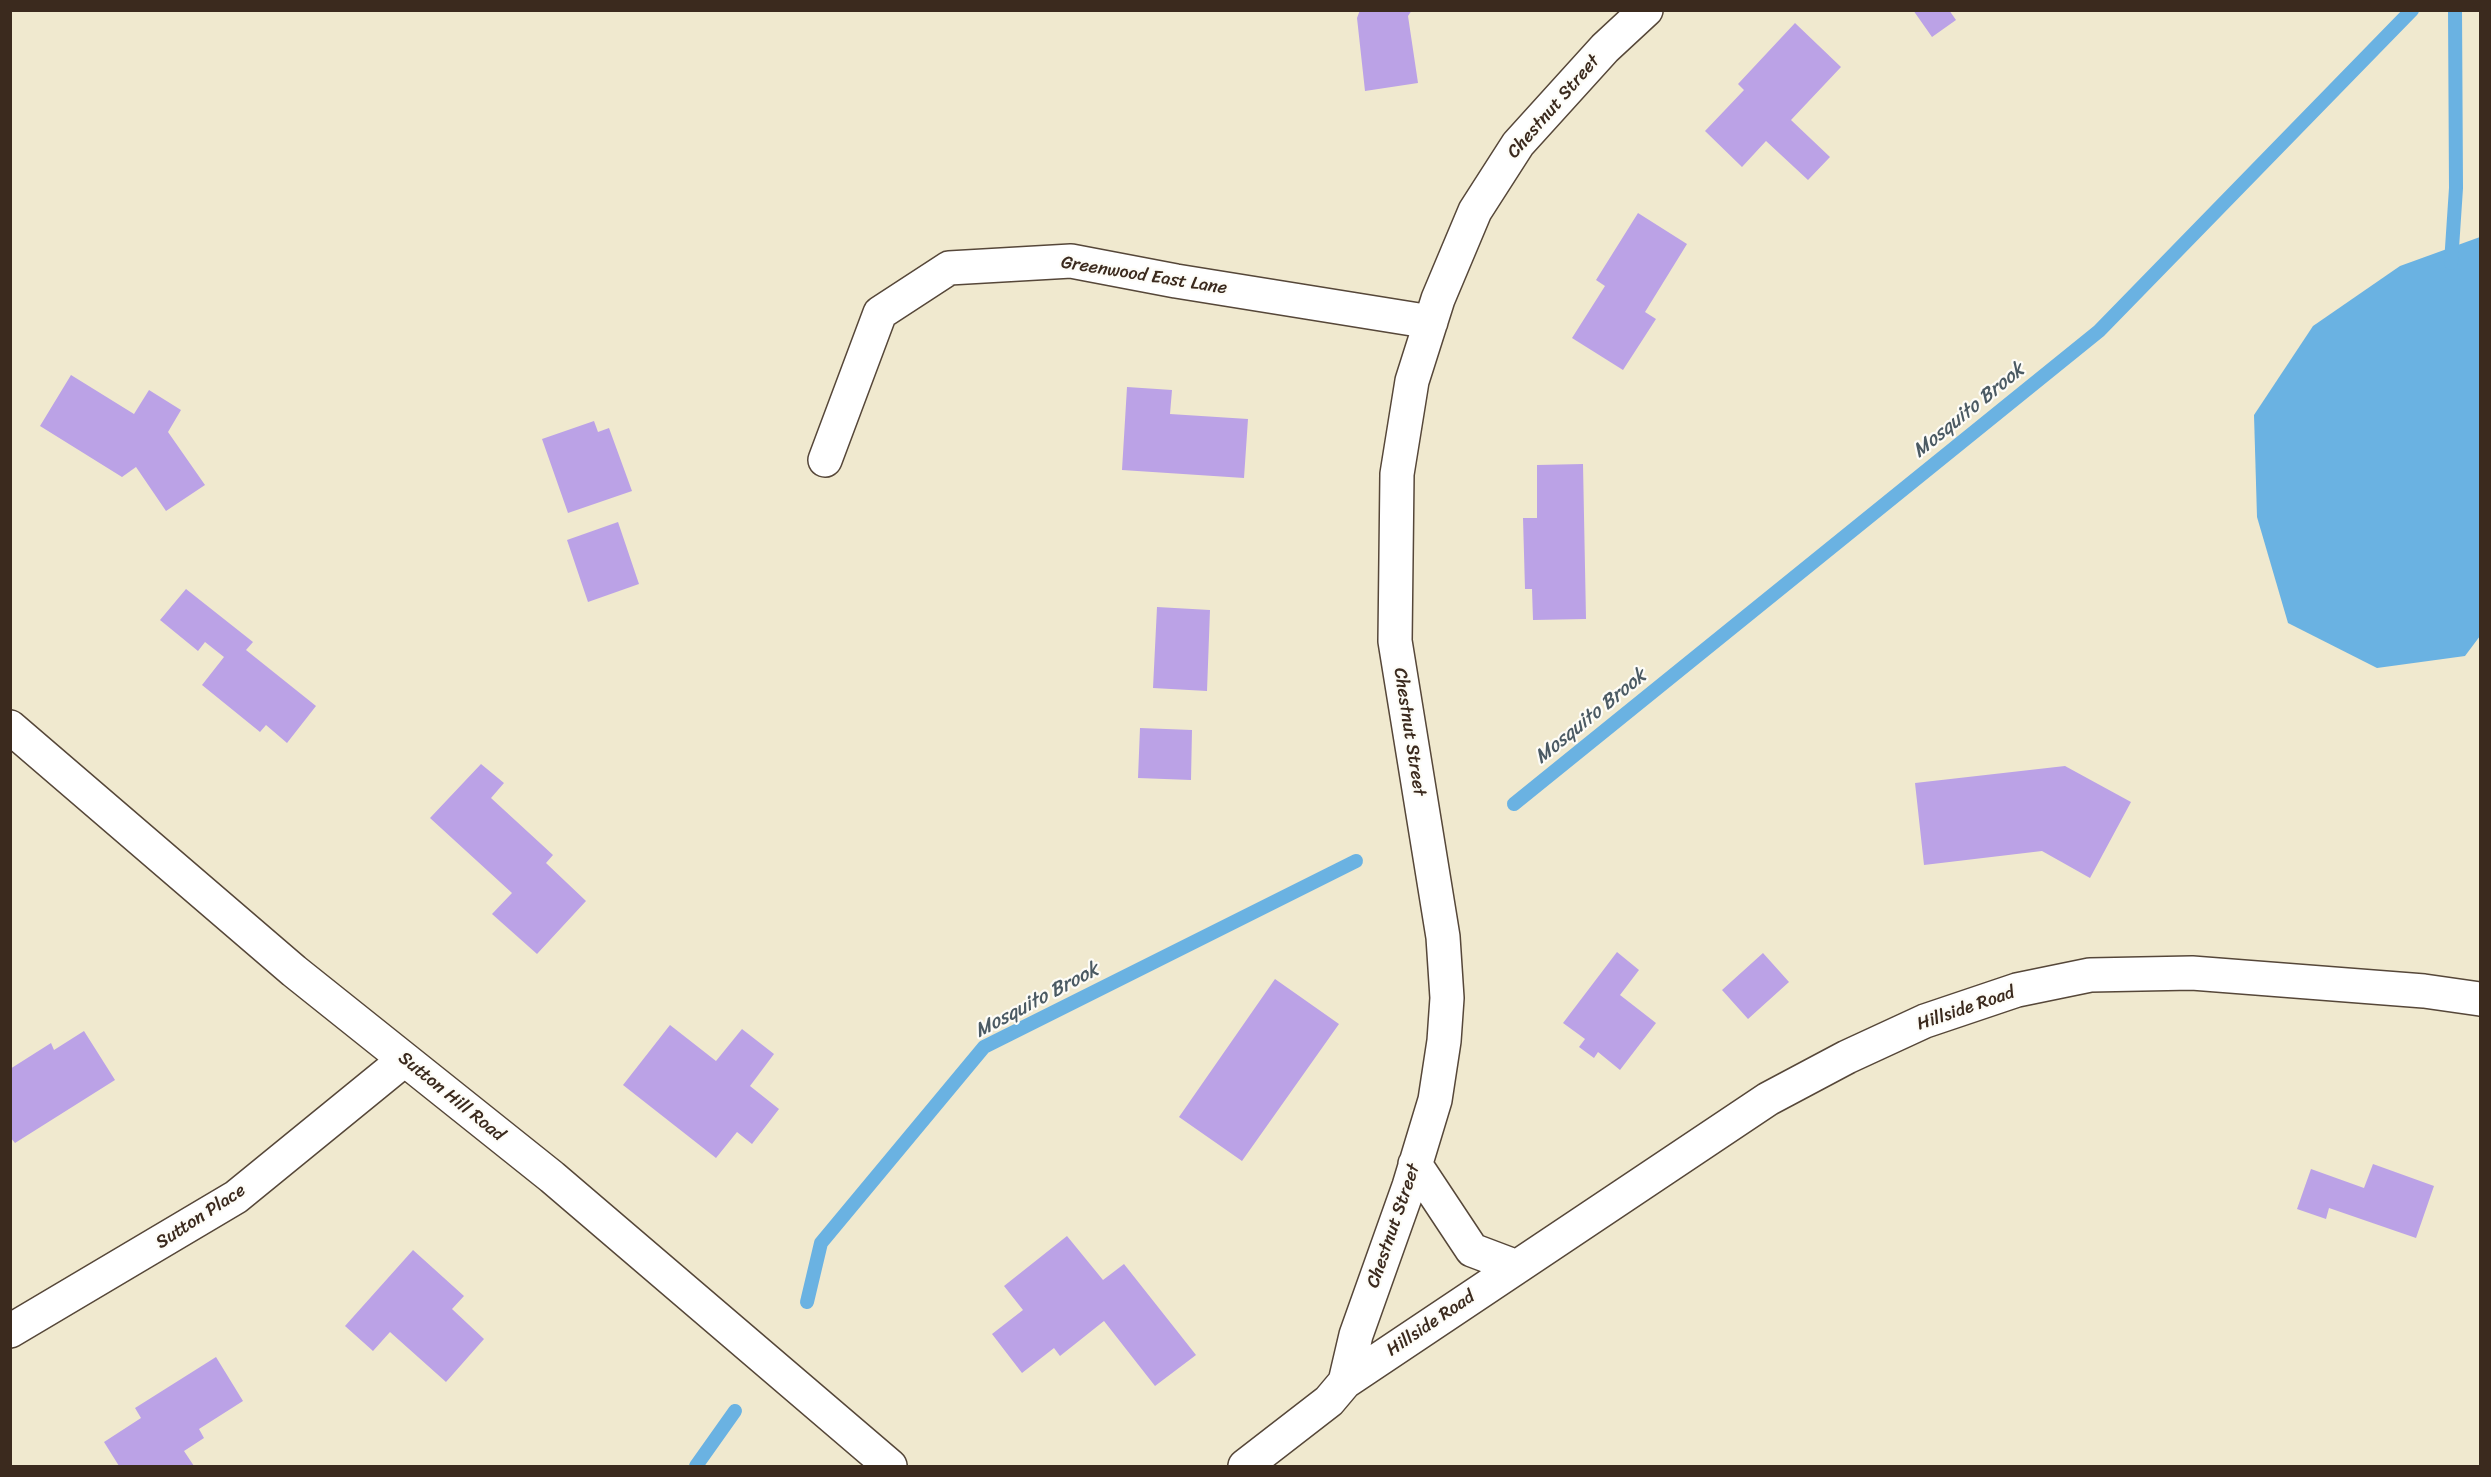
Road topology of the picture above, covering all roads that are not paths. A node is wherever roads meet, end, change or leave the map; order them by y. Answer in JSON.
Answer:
{"nodes":[{"id":1,"x":1646,"y":10,"type":"edge"},
{"id":2,"x":1431,"y":322,"type":"junction"},
{"id":3,"x":825,"y":460,"type":"dead end"},
{"id":4,"x":10,"y":727,"type":"edge"},
{"id":5,"x":2481,"y":999,"type":"edge"},
{"id":6,"x":404,"y":1060,"type":"junction"},
{"id":7,"x":1415,"y":1164,"type":"junction"},
{"id":8,"x":1517,"y":1266,"type":"junction"},
{"id":9,"x":10,"y":1331,"type":"edge"},
{"id":10,"x":1345,"y":1382,"type":"junction"},
{"id":11,"x":890,"y":1467,"type":"edge"},
{"id":12,"x":1245,"y":1467,"type":"edge"}],
"edges":[{"from":1,"to":2,"type":"street","name":"Chestnut Street"},
{"from":2,"to":3,"type":"street","name":"Greenwood East Lane"},
{"from":2,"to":7,"type":"street","name":"Chestnut Street"},
{"from":4,"to":6,"type":"street","name":"Sutton Hill Road"},
{"from":5,"to":8,"type":"street","name":"Hillside Road"},
{"from":6,"to":9,"type":"street","name":"Sutton Place"},
{"from":6,"to":11,"type":"street","name":"Sutton Hill Road"},
{"from":7,"to":8,"type":"street"},
{"from":7,"to":10,"type":"street","name":"Chestnut Street"},
{"from":8,"to":10,"type":"street","name":"Hillside Road"},
{"from":10,"to":12,"type":"street","name":"Chestnut Street"}]}
